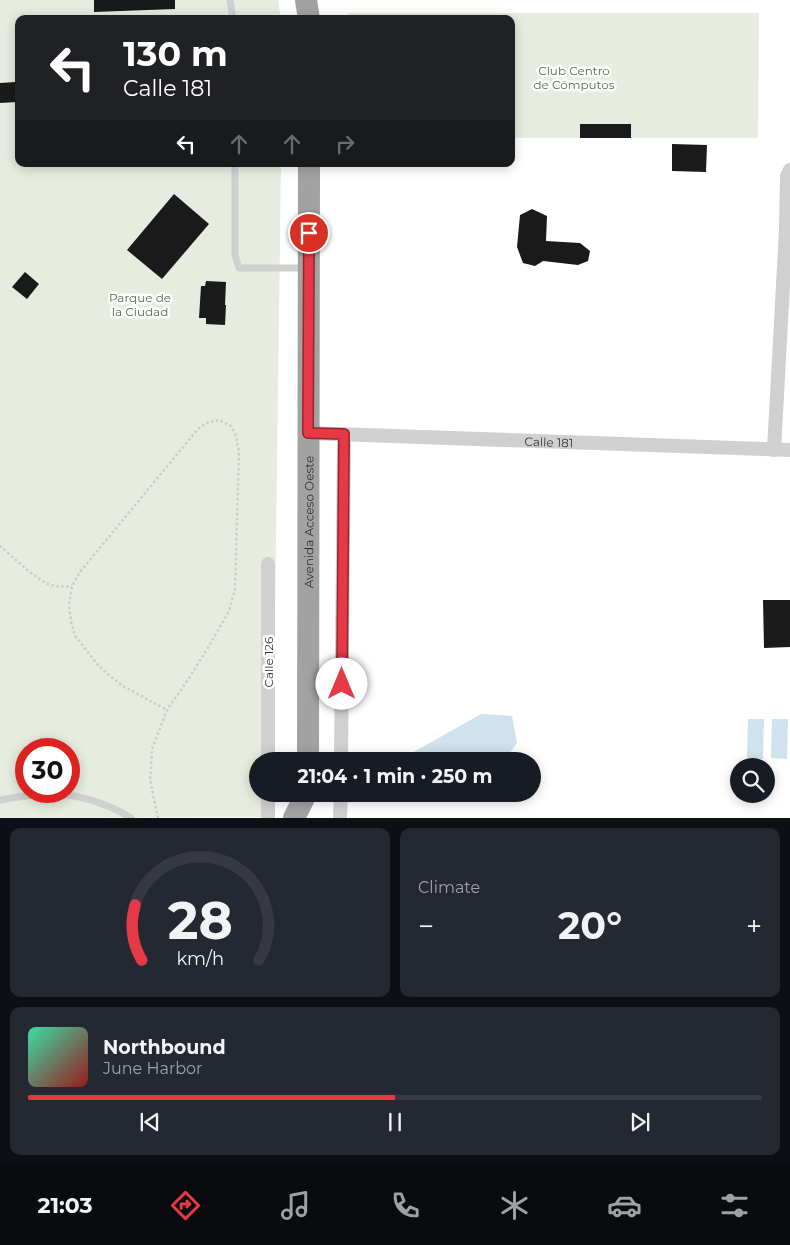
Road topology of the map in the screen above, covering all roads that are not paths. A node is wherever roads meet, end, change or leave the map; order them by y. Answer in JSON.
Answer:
{"nodes":[{"id":1,"x":230,"y":0,"type":"edge"},
{"id":2,"x":308,"y":0,"type":"edge"},
{"id":3,"x":232,"y":15,"type":"edge"},
{"id":4,"x":309,"y":15,"type":"edge"},
{"id":5,"x":234,"y":167,"type":"edge"},
{"id":6,"x":309,"y":167,"type":"edge"},
{"id":7,"x":790,"y":170,"type":"edge"},
{"id":8,"x":309,"y":268,"type":"junction"},
{"id":9,"x":308,"y":433,"type":"junction"},
{"id":10,"x":344,"y":434,"type":"junction"},
{"id":11,"x":774,"y":450,"type":"junction"},
{"id":12,"x":790,"y":450,"type":"edge"},
{"id":13,"x":268,"y":564,"type":"dead end"},
{"id":14,"x":268,"y":752,"type":"edge"},
{"id":15,"x":308,"y":752,"type":"edge"},
{"id":16,"x":341,"y":752,"type":"edge"},
{"id":17,"x":0,"y":800,"type":"edge"},
{"id":18,"x":268,"y":802,"type":"edge"},
{"id":19,"x":303,"y":802,"type":"edge"},
{"id":20,"x":307,"y":802,"type":"edge"},
{"id":21,"x":341,"y":802,"type":"edge"},
{"id":22,"x":131,"y":818,"type":"edge"},
{"id":23,"x":268,"y":818,"type":"edge"},
{"id":24,"x":294,"y":818,"type":"edge"},
{"id":25,"x":308,"y":818,"type":"edge"},
{"id":26,"x":340,"y":818,"type":"edge"}],
"edges":[{"from":1,"to":3,"type":"lane"},
{"from":2,"to":4,"type":"highway"},
{"from":5,"to":8,"type":"lane"},
{"from":6,"to":8,"type":"highway","name":"Avenida Acceso Oeste"},
{"from":7,"to":11,"type":"street"},
{"from":8,"to":9,"type":"highway","name":"Avenida Acceso Oeste"},
{"from":9,"to":10,"type":"street","name":"Calle 181"},
{"from":9,"to":15,"type":"highway","name":"Avenida Acceso Oeste"},
{"from":10,"to":11,"type":"street","name":"Calle 181"},
{"from":10,"to":16,"type":"street"},
{"from":11,"to":12,"type":"street","name":"Calle 181"},
{"from":13,"to":14,"type":"street","name":"Calle 126"},
{"from":17,"to":22,"type":"lane"},
{"from":18,"to":23,"type":"street"},
{"from":19,"to":24,"type":"highway"},
{"from":20,"to":25,"type":"highway"},
{"from":21,"to":26,"type":"street"}]}
